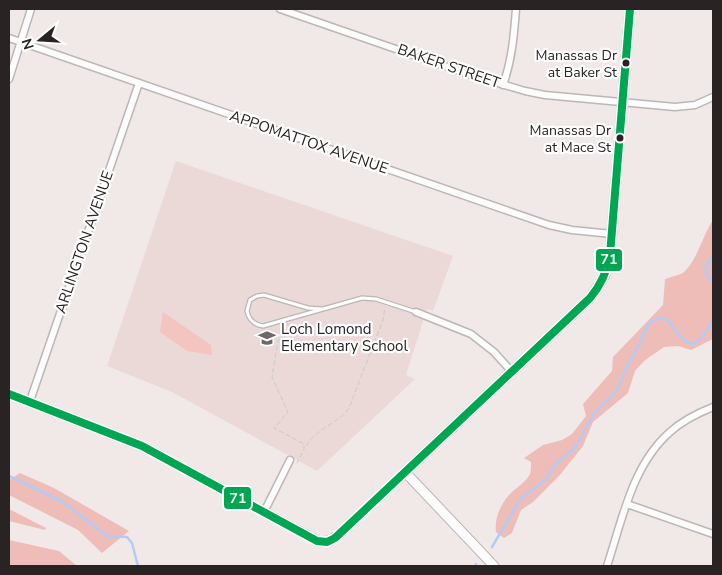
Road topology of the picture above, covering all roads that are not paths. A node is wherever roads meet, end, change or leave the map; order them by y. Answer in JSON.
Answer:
{"nodes":[{"id":1,"x":30,"y":9,"type":"edge"},
{"id":2,"x":280,"y":9,"type":"edge"},
{"id":3,"x":516,"y":9,"type":"edge"},
{"id":4,"x":630,"y":9,"type":"edge"},
{"id":5,"x":293,"y":11,"type":"edge"},
{"id":6,"x":9,"y":38,"type":"edge"},
{"id":7,"x":20,"y":42,"type":"junction"},
{"id":8,"x":9,"y":79,"type":"edge"},
{"id":9,"x":139,"y":83,"type":"junction"},
{"id":10,"x":503,"y":85,"type":"junction"},
{"id":11,"x":713,"y":97,"type":"edge"},
{"id":12,"x":622,"y":102,"type":"junction"},
{"id":13,"x":612,"y":234,"type":"junction"},
{"id":14,"x":322,"y":309,"type":"junction"},
{"id":15,"x":416,"y":312,"type":"joint"},
{"id":16,"x":512,"y":372,"type":"junction"},
{"id":17,"x":9,"y":394,"type":"edge"},
{"id":18,"x":30,"y":401,"type":"junction"},
{"id":19,"x":713,"y":407,"type":"edge"},
{"id":20,"x":290,"y":460,"type":"road end"},
{"id":21,"x":405,"y":472,"type":"junction"},
{"id":22,"x":628,"y":504,"type":"junction"},
{"id":23,"x":264,"y":512,"type":"junction"},
{"id":24,"x":713,"y":534,"type":"edge"},
{"id":25,"x":494,"y":566,"type":"edge"},
{"id":26,"x":607,"y":566,"type":"edge"}],
"edges":[{"from":1,"to":7,"type":"street"},
{"from":2,"to":5,"type":"street","name":"BAKER STREET"},
{"from":3,"to":10,"type":"street"},
{"from":4,"to":12,"type":"main road"},
{"from":5,"to":10,"type":"street","name":"BAKER STREET"},
{"from":6,"to":7,"type":"street","name":"APPOMATTOX AVENUE"},
{"from":7,"to":8,"type":"street"},
{"from":7,"to":9,"type":"street","name":"APPOMATTOX AVENUE"},
{"from":9,"to":13,"type":"street","name":"APPOMATTOX AVENUE"},
{"from":9,"to":18,"type":"street","name":"ARLINGTON AVENUE"},
{"from":10,"to":12,"type":"street","name":"BAKER STREET"},
{"from":11,"to":12,"type":"street","name":"BAKER STREET"},
{"from":12,"to":13,"type":"main road"},
{"from":13,"to":16,"type":"main road"},
{"from":14,"to":14,"type":"lane"},
{"from":14,"to":15,"type":"lane"},
{"from":15,"to":16,"type":"street"},
{"from":16,"to":21,"type":"main road"},
{"from":17,"to":18,"type":"street"},
{"from":18,"to":23,"type":"street"},
{"from":19,"to":22,"type":"street"},
{"from":20,"to":23,"type":"street"},
{"from":21,"to":23,"type":"street"},
{"from":21,"to":25,"type":"main road"},
{"from":22,"to":24,"type":"street"},
{"from":22,"to":26,"type":"street"}]}
